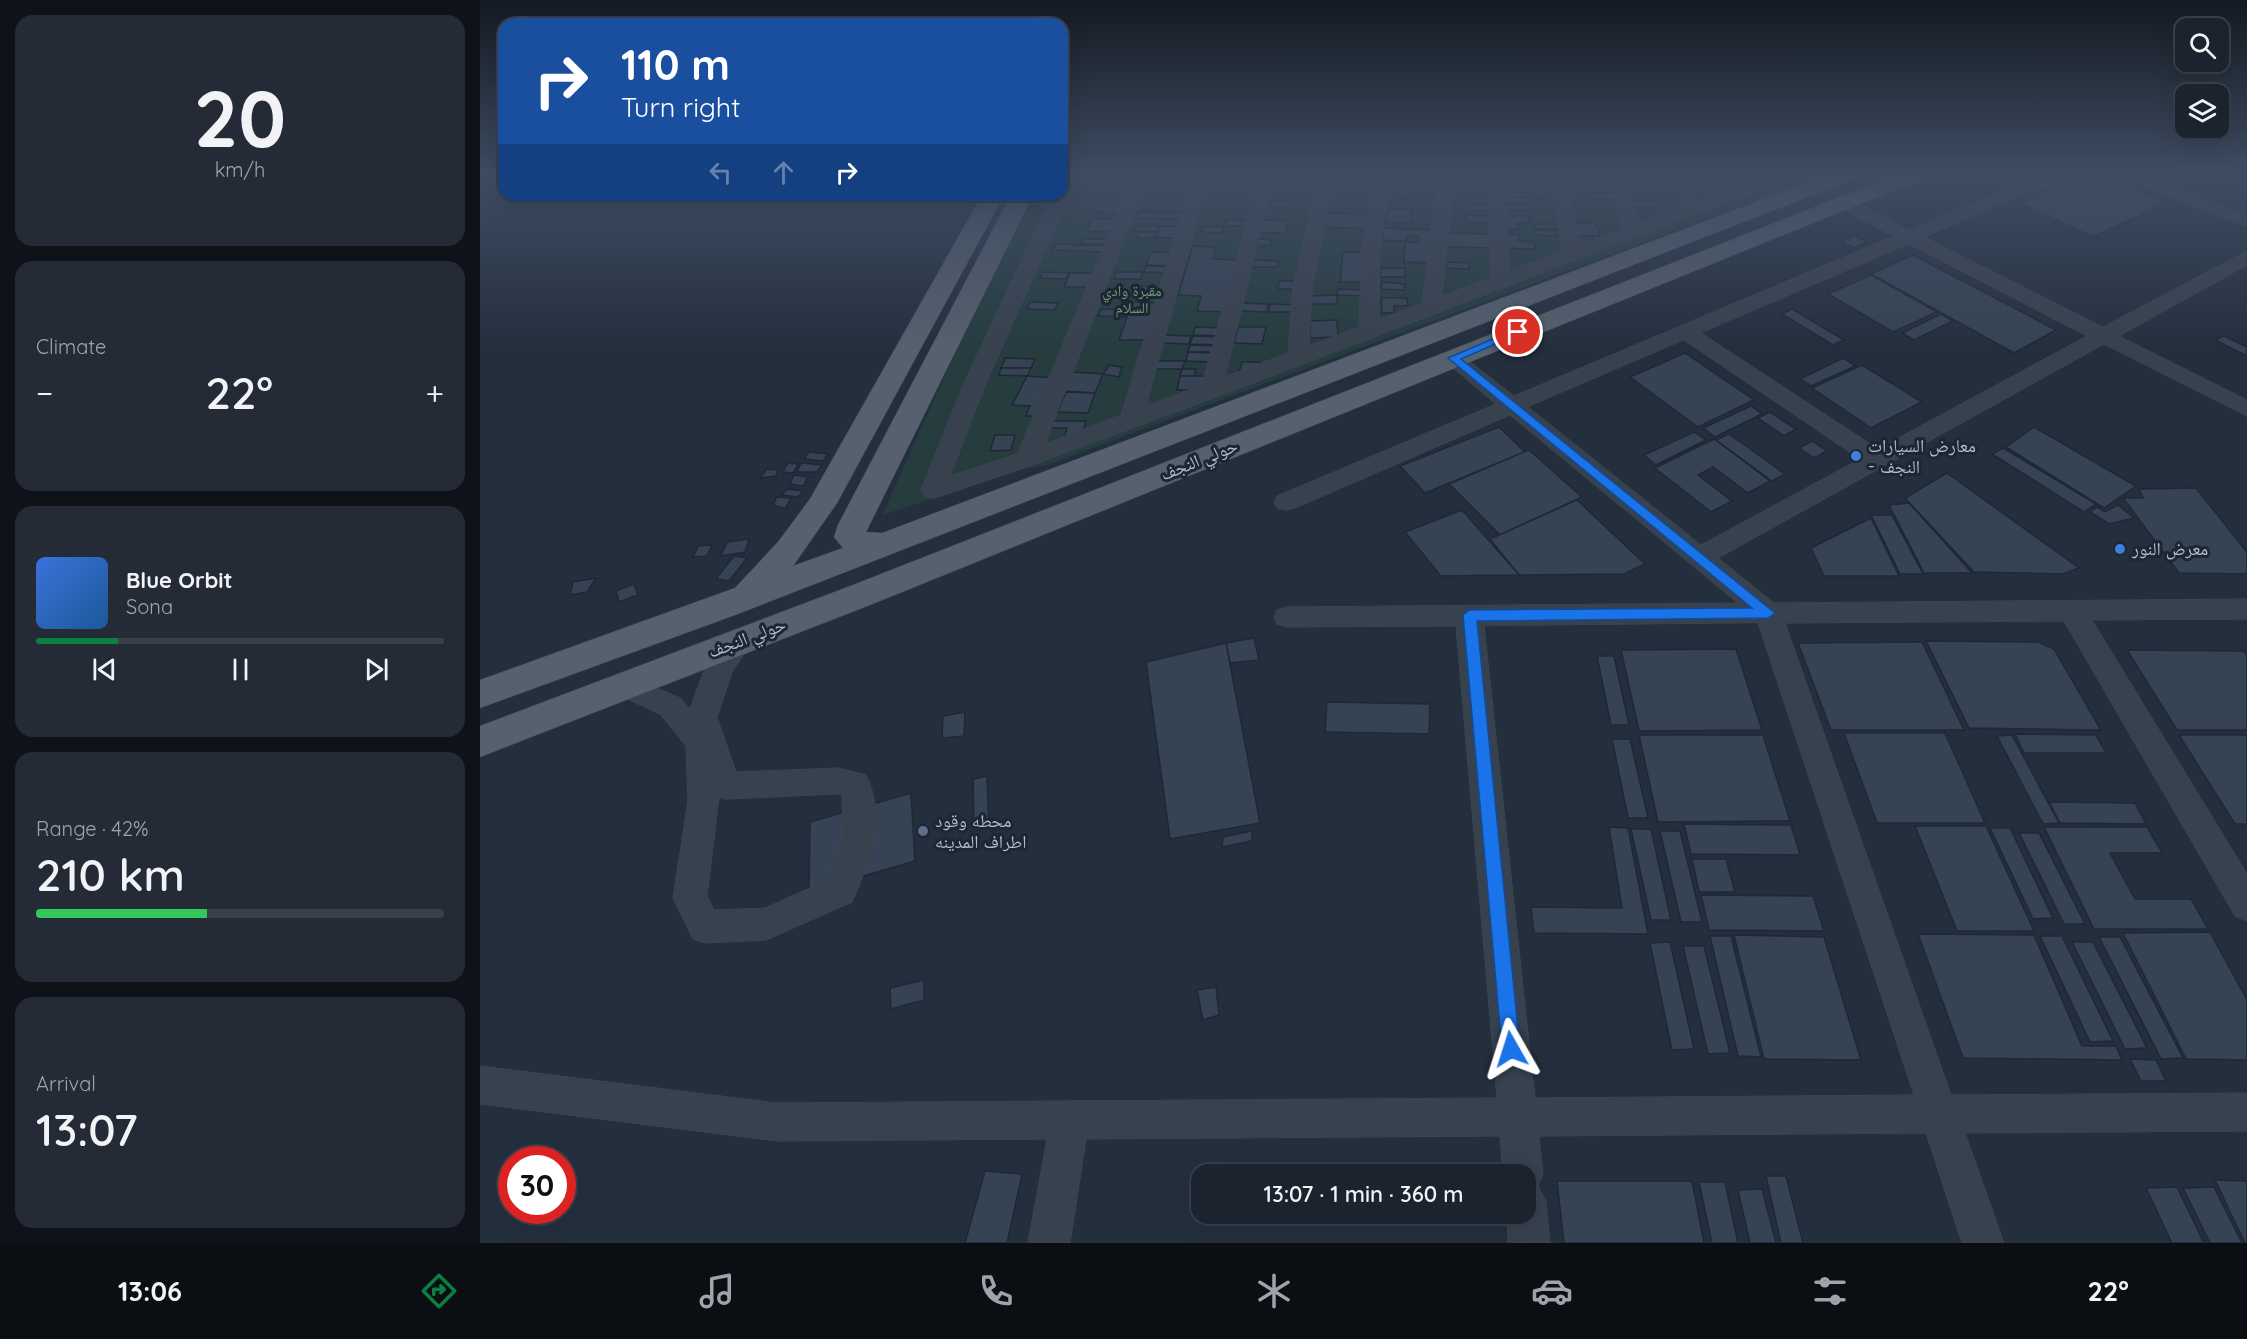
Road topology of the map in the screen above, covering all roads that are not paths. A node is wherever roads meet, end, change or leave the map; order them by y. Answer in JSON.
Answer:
{"nodes":[{"id":1,"x":973,"y":232,"type":"edge"},
{"id":2,"x":1003,"y":232,"type":"edge"},
{"id":3,"x":1044,"y":232,"type":"edge"},
{"id":4,"x":1119,"y":232,"type":"edge"},
{"id":5,"x":1185,"y":232,"type":"edge"},
{"id":6,"x":1252,"y":232,"type":"edge"},
{"id":7,"x":1315,"y":232,"type":"edge"},
{"id":8,"x":1373,"y":232,"type":"edge"},
{"id":9,"x":1440,"y":232,"type":"edge"},
{"id":10,"x":1499,"y":232,"type":"edge"},
{"id":11,"x":1569,"y":232,"type":"edge"},
{"id":12,"x":1697,"y":232,"type":"edge"},
{"id":13,"x":1769,"y":232,"type":"edge"},
{"id":14,"x":1899,"y":232,"type":"edge"},
{"id":15,"x":1921,"y":232,"type":"edge"},
{"id":16,"x":1631,"y":233,"type":"edge"},
{"id":17,"x":1909,"y":237,"type":"junction"},
{"id":18,"x":1573,"y":256,"type":"junction"},
{"id":19,"x":2247,"y":256,"type":"edge"},
{"id":20,"x":1500,"y":282,"type":"junction"},
{"id":21,"x":1431,"y":308,"type":"junction"},
{"id":22,"x":1369,"y":332,"type":"junction"},
{"id":23,"x":1684,"y":332,"type":"junction"},
{"id":24,"x":2105,"y":335,"type":"junction"},
{"id":25,"x":1299,"y":358,"type":"junction"},
{"id":26,"x":1453,"y":358,"type":"junction"},
{"id":27,"x":1211,"y":390,"type":"junction"},
{"id":28,"x":1512,"y":406,"type":"junction"},
{"id":29,"x":2247,"y":409,"type":"edge"},
{"id":30,"x":1131,"y":420,"type":"junction"},
{"id":31,"x":1027,"y":459,"type":"junction"},
{"id":32,"x":1877,"y":459,"type":"junction"},
{"id":33,"x":1286,"y":502,"type":"dead end"},
{"id":34,"x":882,"y":544,"type":"junction"},
{"id":35,"x":1699,"y":557,"type":"junction"},
{"id":36,"x":723,"y":606,"type":"junction"},
{"id":37,"x":2247,"y":609,"type":"edge"},
{"id":38,"x":2072,"y":611,"type":"junction"},
{"id":39,"x":1768,"y":613,"type":"junction"},
{"id":40,"x":1469,"y":615,"type":"junction"},
{"id":41,"x":1287,"y":617,"type":"dead end"},
{"id":42,"x":739,"y":641,"type":"junction"},
{"id":43,"x":624,"y":686,"type":"junction"},
{"id":44,"x":480,"y":694,"type":"edge"},
{"id":45,"x":480,"y":742,"type":"edge"},
{"id":46,"x":2247,"y":905,"type":"edge"},
{"id":47,"x":480,"y":1085,"type":"edge"},
{"id":48,"x":2247,"y":1113,"type":"edge"},
{"id":49,"x":1939,"y":1115,"type":"junction"},
{"id":50,"x":1517,"y":1117,"type":"junction"},
{"id":51,"x":1070,"y":1120,"type":"junction"},
{"id":52,"x":1522,"y":1164,"type":"edge"},
{"id":53,"x":1528,"y":1224,"type":"edge"},
{"id":54,"x":1049,"y":1243,"type":"edge"},
{"id":55,"x":1530,"y":1243,"type":"edge"},
{"id":56,"x":1983,"y":1243,"type":"edge"}],
"edges":[{"from":1,"to":36,"type":"main road"},
{"from":2,"to":34,"type":"main road"},
{"from":3,"to":31,"type":"street"},
{"from":4,"to":31,"type":"street"},
{"from":5,"to":30,"type":"street"},
{"from":6,"to":27,"type":"street"},
{"from":7,"to":25,"type":"street"},
{"from":8,"to":22,"type":"street"},
{"from":9,"to":21,"type":"street"},
{"from":10,"to":20,"type":"street"},
{"from":11,"to":18,"type":"street"},
{"from":12,"to":34,"type":"main road","name":"حولي النجف"},
{"from":13,"to":26,"type":"main road","name":"حولي النجف"},
{"from":14,"to":17,"type":"street"},
{"from":15,"to":17,"type":"street"},
{"from":16,"to":18,"type":"street"},
{"from":17,"to":23,"type":"street"},
{"from":17,"to":24,"type":"street"},
{"from":18,"to":20,"type":"street"},
{"from":19,"to":24,"type":"street"},
{"from":20,"to":21,"type":"street"},
{"from":21,"to":22,"type":"street"},
{"from":22,"to":25,"type":"street"},
{"from":23,"to":28,"type":"street"},
{"from":23,"to":32,"type":"street"},
{"from":24,"to":29,"type":"street"},
{"from":24,"to":32,"type":"street"},
{"from":25,"to":27,"type":"street"},
{"from":26,"to":28,"type":"street"},
{"from":26,"to":42,"type":"main road","name":"حولي النجف"},
{"from":27,"to":30,"type":"street"},
{"from":28,"to":33,"type":"street"},
{"from":28,"to":35,"type":"street"},
{"from":30,"to":31,"type":"street"},
{"from":32,"to":35,"type":"street"},
{"from":34,"to":36,"type":"main road","name":"حولي النجف"},
{"from":35,"to":39,"type":"street"},
{"from":36,"to":44,"type":"main road","name":"حولي النجف"},
{"from":37,"to":38,"type":"street"},
{"from":38,"to":39,"type":"street"},
{"from":38,"to":46,"type":"street"},
{"from":39,"to":40,"type":"street"},
{"from":39,"to":49,"type":"street"},
{"from":40,"to":41,"type":"street"},
{"from":40,"to":50,"type":"street"},
{"from":42,"to":43,"type":"main road","name":"حولي النجف"},
{"from":42,"to":43,"type":"street"},
{"from":43,"to":45,"type":"main road","name":"حولي النجف"},
{"from":47,"to":51,"type":"street"},
{"from":48,"to":49,"type":"street"},
{"from":49,"to":50,"type":"street"},
{"from":49,"to":56,"type":"street"},
{"from":50,"to":51,"type":"street"},
{"from":50,"to":52,"type":"street"},
{"from":51,"to":54,"type":"street"},
{"from":53,"to":55,"type":"street"}]}
